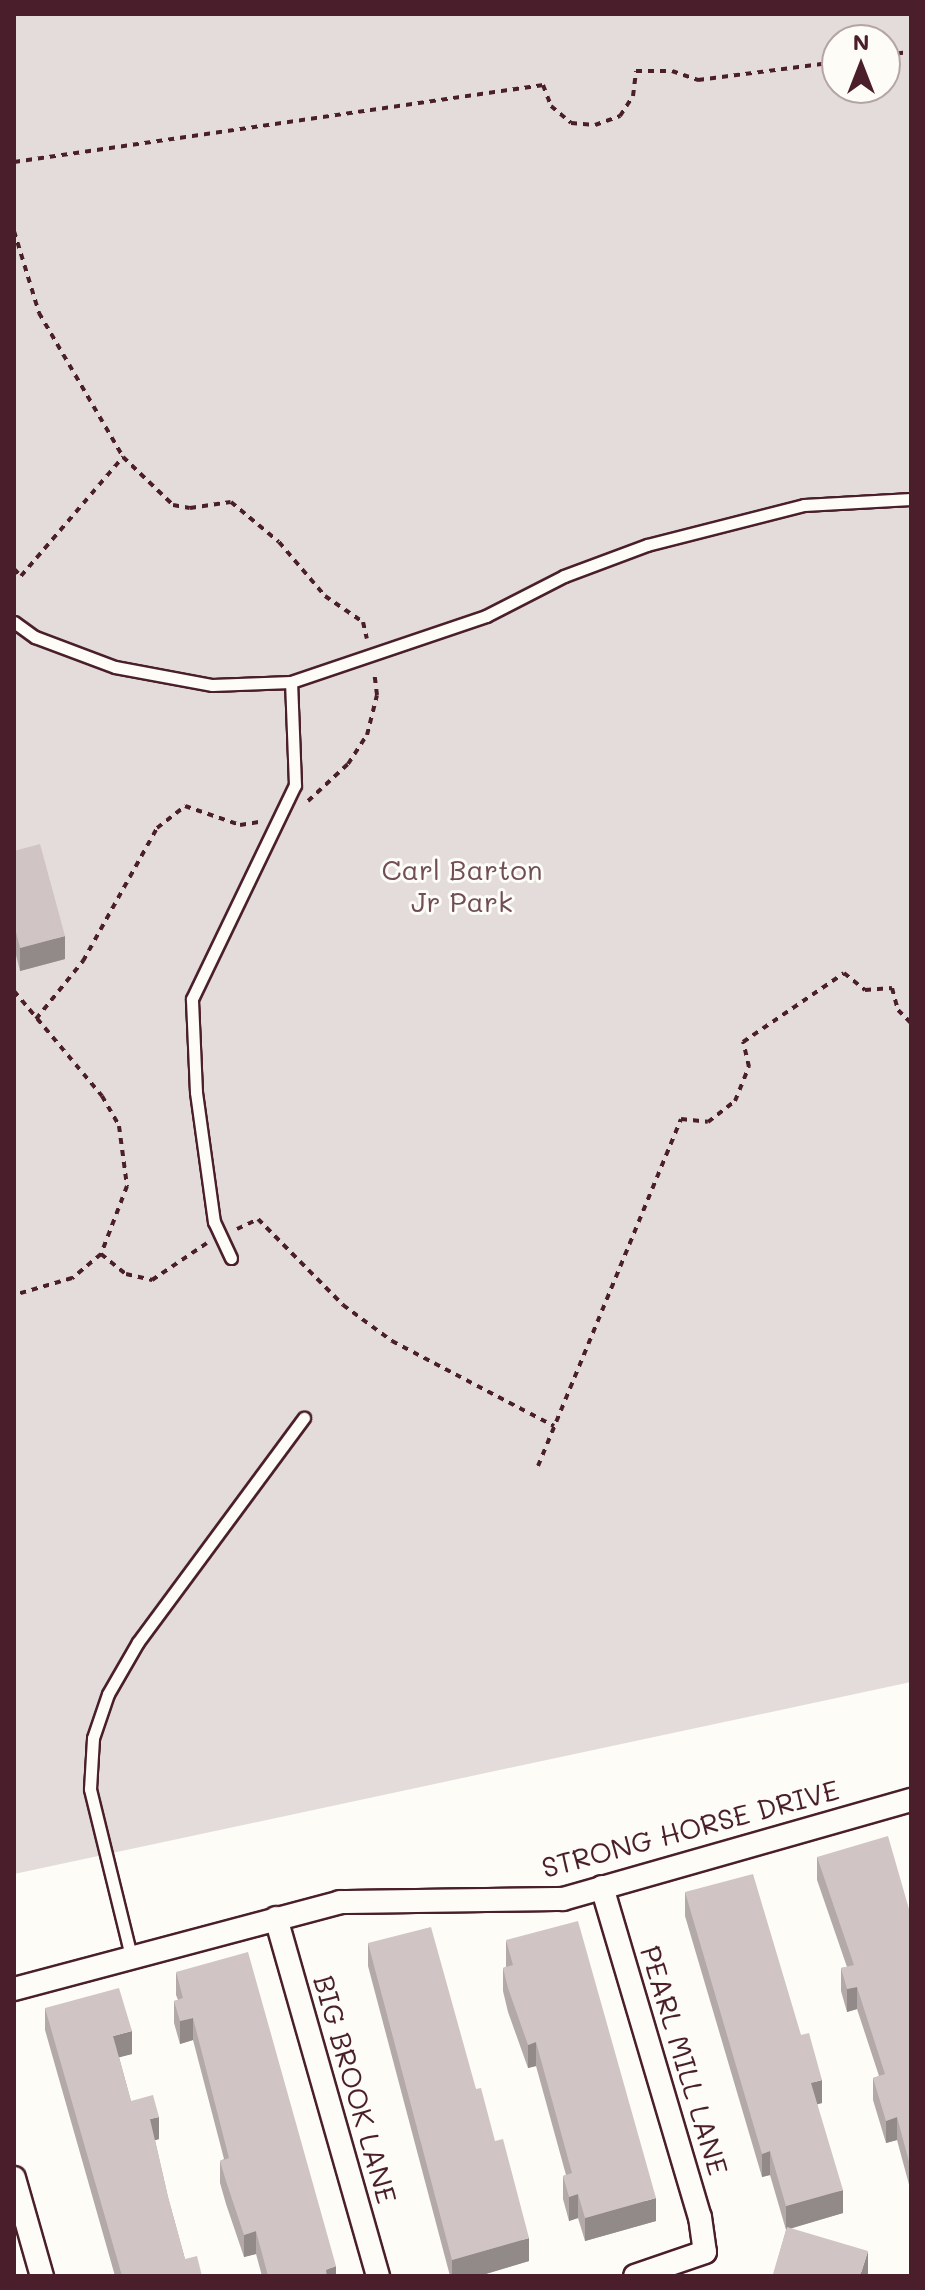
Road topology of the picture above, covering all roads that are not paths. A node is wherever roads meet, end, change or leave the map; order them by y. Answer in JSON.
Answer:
{"nodes":[{"id":1,"x":911,"y":499,"type":"edge"},
{"id":2,"x":14,"y":622,"type":"edge"},
{"id":3,"x":291,"y":682,"type":"junction"},
{"id":4,"x":231,"y":1258,"type":"dead end"},
{"id":5,"x":304,"y":1418,"type":"dead end"},
{"id":6,"x":911,"y":1800,"type":"edge"},
{"id":7,"x":602,"y":1887,"type":"junction"},
{"id":8,"x":276,"y":1918,"type":"junction"},
{"id":9,"x":131,"y":1956,"type":"junction"},
{"id":10,"x":14,"y":1989,"type":"edge"},
{"id":11,"x":14,"y":2178,"type":"edge"},
{"id":12,"x":42,"y":2276,"type":"edge"},
{"id":13,"x":378,"y":2276,"type":"edge"},
{"id":14,"x":635,"y":2276,"type":"edge"}],
"edges":[{"from":1,"to":3,"type":"lane"},
{"from":2,"to":3,"type":"lane"},
{"from":3,"to":4,"type":"lane"},
{"from":5,"to":9,"type":"lane"},
{"from":6,"to":7,"type":"street","name":"STRONG HORSE DRIVE"},
{"from":7,"to":8,"type":"street","name":"STRONG HORSE DRIVE"},
{"from":7,"to":14,"type":"street","name":"PEARL MILL LANE"},
{"from":8,"to":9,"type":"street","name":"STRONG HORSE DRIVE"},
{"from":8,"to":13,"type":"street","name":"BIG BROOK LANE"},
{"from":9,"to":10,"type":"street","name":"STRONG HORSE DRIVE"},
{"from":11,"to":12,"type":"street"}]}
